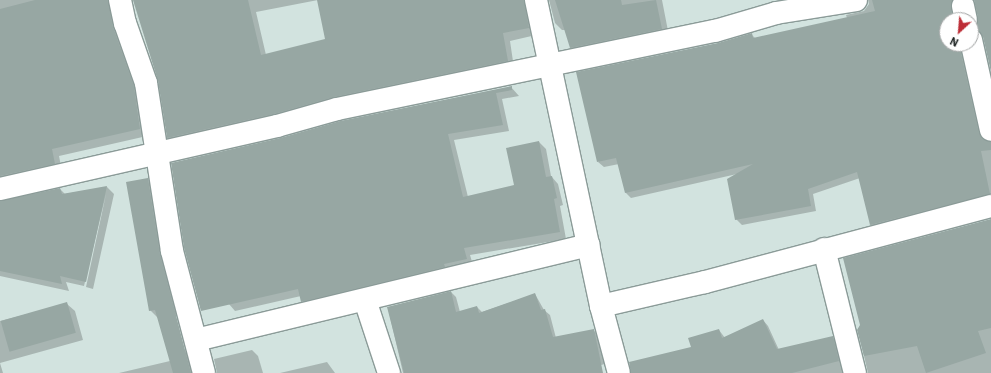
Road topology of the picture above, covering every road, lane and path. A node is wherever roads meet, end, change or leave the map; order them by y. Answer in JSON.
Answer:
{"nodes":[{"id":1,"x":120,"y":0,"type":"edge"},
{"id":2,"x":536,"y":0,"type":"edge"},
{"id":3,"x":856,"y":0,"type":"edge"},
{"id":4,"x":974,"y":52,"type":"edge"},
{"id":5,"x":549,"y":63,"type":"junction"},
{"id":6,"x":991,"y":130,"type":"edge"},
{"id":7,"x":156,"y":152,"type":"junction"},
{"id":8,"x":0,"y":190,"type":"edge"},
{"id":9,"x":991,"y":206,"type":"edge"},
{"id":10,"x":589,"y":245,"type":"junction"},
{"id":11,"x":824,"y":249,"type":"junction"},
{"id":12,"x":365,"y":300,"type":"junction"},
{"id":13,"x":601,"y":306,"type":"junction"},
{"id":14,"x":196,"y":340,"type":"junction"},
{"id":15,"x":204,"y":373,"type":"edge"},
{"id":16,"x":389,"y":373,"type":"edge"},
{"id":17,"x":619,"y":373,"type":"edge"},
{"id":18,"x":855,"y":373,"type":"edge"}],
"edges":[{"from":1,"to":7,"type":"street"},
{"from":2,"to":5,"type":"street"},
{"from":3,"to":5,"type":"street"},
{"from":4,"to":6,"type":"street"},
{"from":5,"to":7,"type":"street"},
{"from":5,"to":10,"type":"street"},
{"from":7,"to":8,"type":"street"},
{"from":7,"to":14,"type":"street"},
{"from":9,"to":11,"type":"street"},
{"from":10,"to":12,"type":"street"},
{"from":10,"to":13,"type":"street"},
{"from":11,"to":13,"type":"street"},
{"from":11,"to":18,"type":"street"},
{"from":12,"to":14,"type":"street"},
{"from":12,"to":16,"type":"street"},
{"from":13,"to":17,"type":"street"},
{"from":14,"to":15,"type":"street"}]}
